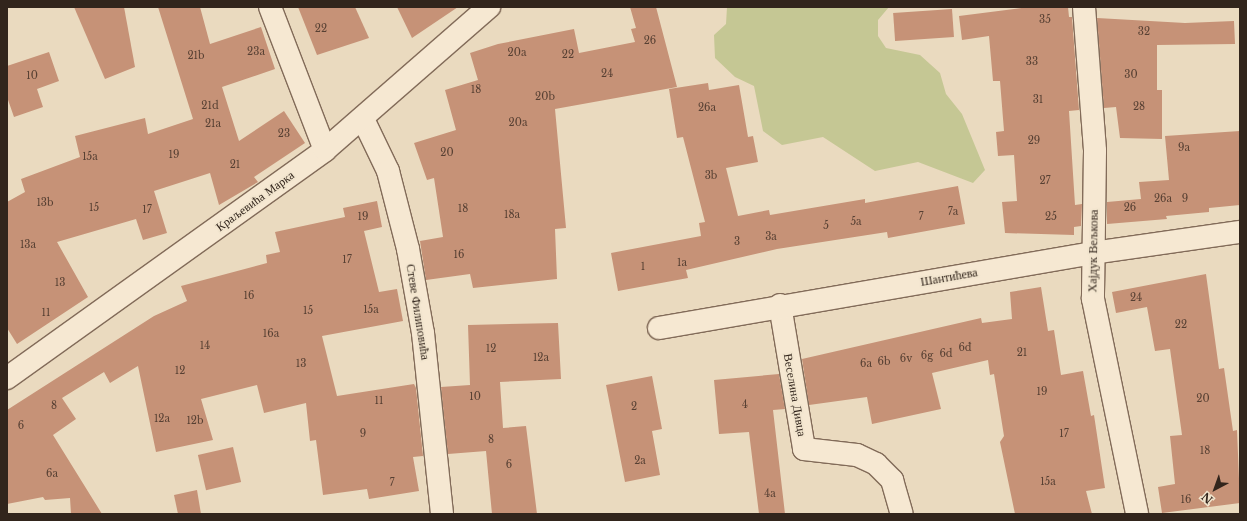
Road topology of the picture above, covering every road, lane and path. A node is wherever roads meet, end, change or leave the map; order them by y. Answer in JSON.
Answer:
{"nodes":[{"id":1,"x":270,"y":7,"type":"edge"},
{"id":2,"x":489,"y":7,"type":"edge"},
{"id":3,"x":1084,"y":7,"type":"edge"},
{"id":4,"x":363,"y":118,"type":"junction"},
{"id":5,"x":324,"y":150,"type":"junction"},
{"id":6,"x":1240,"y":232,"type":"edge"},
{"id":7,"x":1092,"y":253,"type":"junction"},
{"id":8,"x":780,"y":305,"type":"junction"},
{"id":9,"x":659,"y":328,"type":"dead end"},
{"id":10,"x":10,"y":369,"type":"edge"},
{"id":11,"x":442,"y":514,"type":"edge"},
{"id":12,"x":902,"y":514,"type":"edge"},
{"id":13,"x":1137,"y":514,"type":"edge"}],
"edges":[{"from":1,"to":5,"type":"street"},
{"from":2,"to":4,"type":"street","name":"Краљевића Марка"},
{"from":3,"to":7,"type":"street","name":"Хајдук Вељкова"},
{"from":4,"to":5,"type":"street","name":"Краљевића Марка"},
{"from":4,"to":11,"type":"street","name":"Стеве Филиповића"},
{"from":5,"to":10,"type":"street","name":"Краљевића Марка"},
{"from":6,"to":7,"type":"street","name":"Шантићева"},
{"from":7,"to":8,"type":"street","name":"Шантићева"},
{"from":7,"to":13,"type":"street","name":"Хајдук Вељкова"},
{"from":8,"to":9,"type":"street","name":"Шантићева"},
{"from":8,"to":12,"type":"street","name":"Веселина Дивца"}]}
